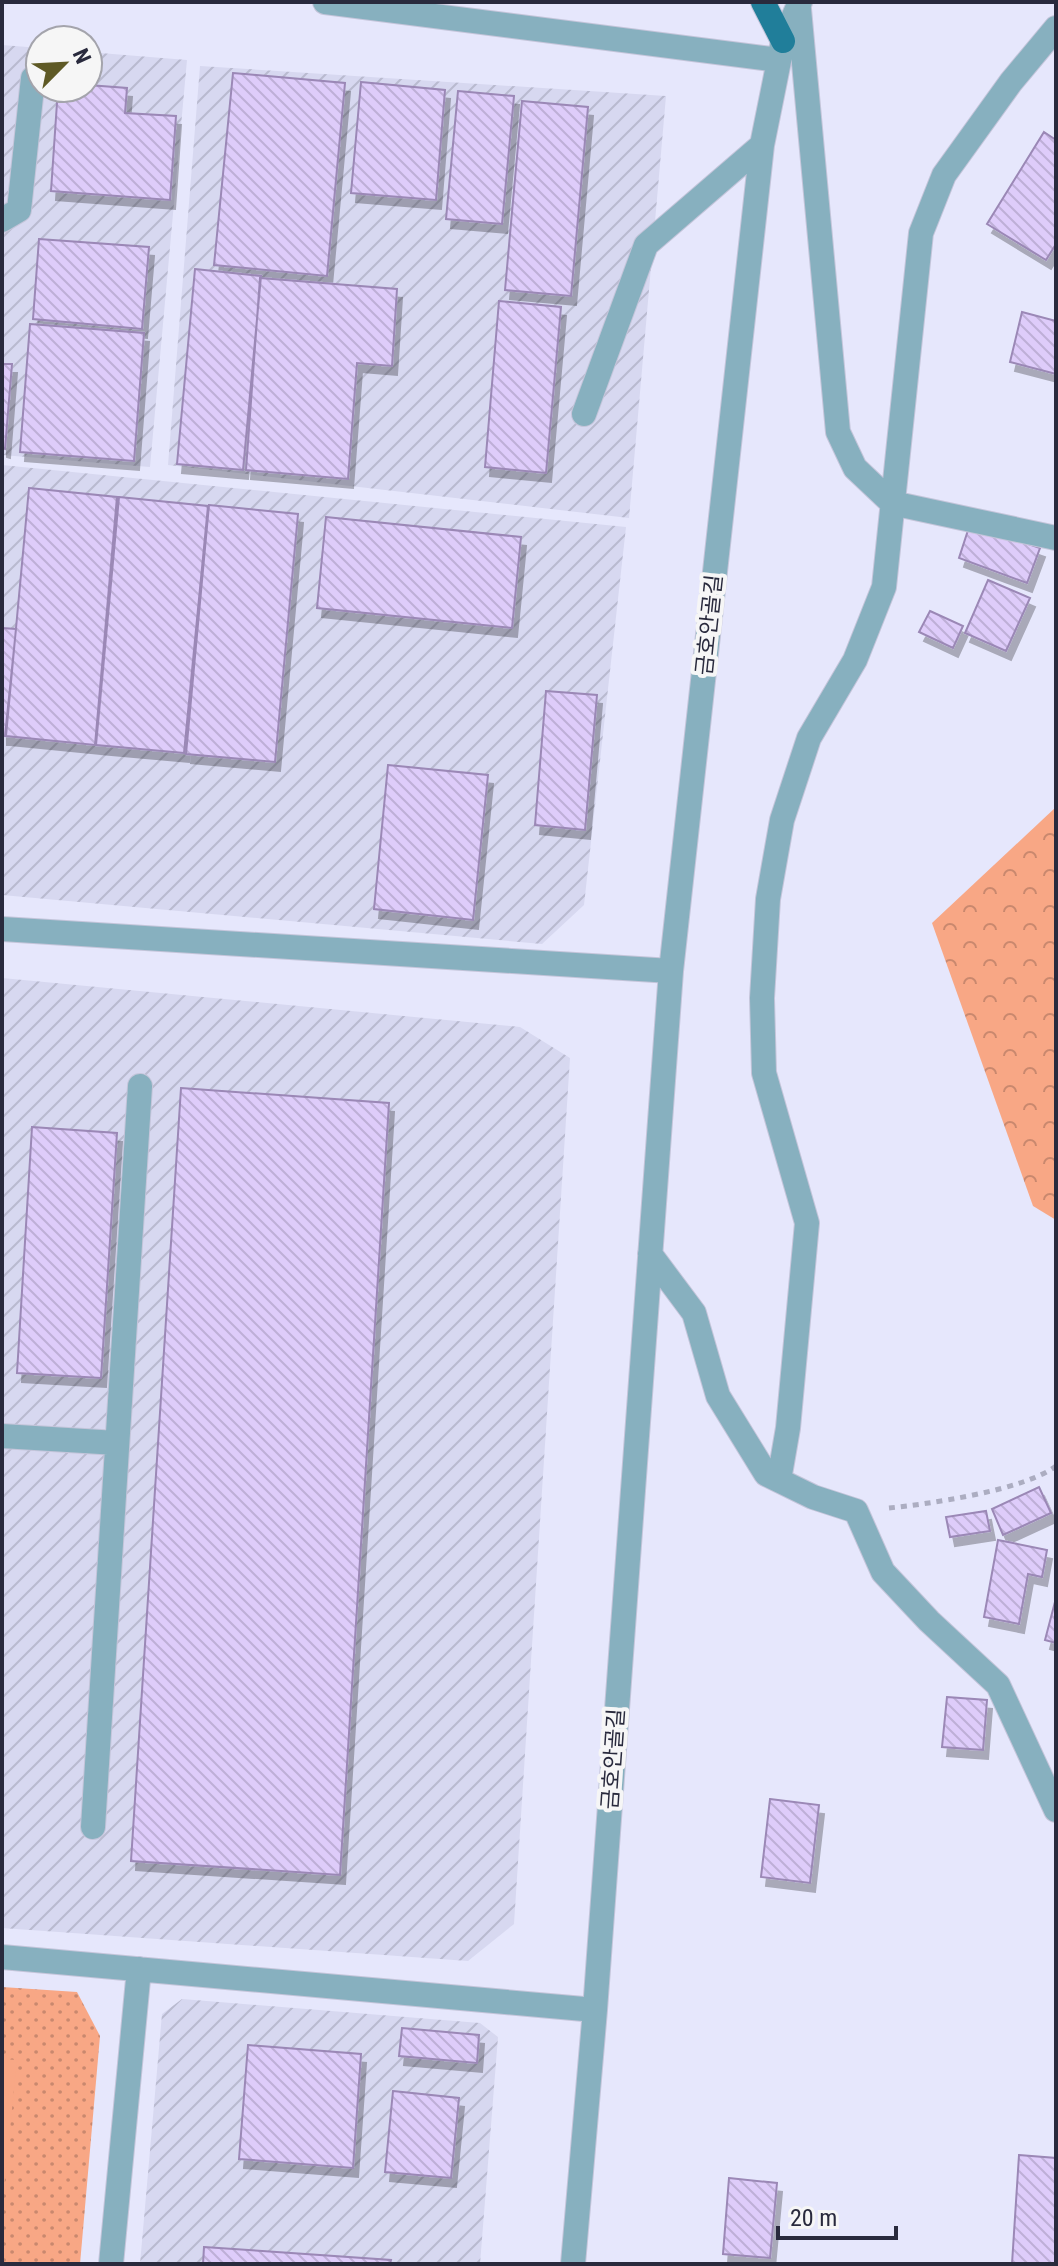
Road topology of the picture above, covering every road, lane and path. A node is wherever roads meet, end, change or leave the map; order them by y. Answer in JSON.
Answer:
{"nodes":[{"id":1,"x":325,"y":2,"type":"edge"},
{"id":2,"x":763,"y":2,"type":"edge"},
{"id":3,"x":799,"y":4,"type":"edge"},
{"id":4,"x":1056,"y":28,"type":"edge"},
{"id":5,"x":781,"y":50,"type":"junction"},
{"id":6,"x":30,"y":104,"type":"edge"},
{"id":7,"x":762,"y":145,"type":"junction"},
{"id":8,"x":2,"y":220,"type":"edge"},
{"id":9,"x":584,"y":414,"type":"dead end"},
{"id":10,"x":892,"y":503,"type":"junction"},
{"id":11,"x":1056,"y":538,"type":"edge"},
{"id":12,"x":2,"y":929,"type":"edge"},
{"id":13,"x":671,"y":971,"type":"junction"},
{"id":14,"x":140,"y":1086,"type":"dead end"},
{"id":15,"x":650,"y":1254,"type":"junction"},
{"id":16,"x":2,"y":1436,"type":"edge"},
{"id":17,"x":117,"y":1443,"type":"junction"},
{"id":18,"x":1056,"y":1466,"type":"edge"},
{"id":19,"x":779,"y":1480,"type":"junction"},
{"id":20,"x":856,"y":1511,"type":"junction"},
{"id":21,"x":1056,"y":1810,"type":"edge"},
{"id":22,"x":93,"y":1827,"type":"dead end"},
{"id":23,"x":2,"y":1957,"type":"edge"},
{"id":24,"x":139,"y":1969,"type":"junction"},
{"id":25,"x":595,"y":2010,"type":"junction"},
{"id":26,"x":111,"y":2264,"type":"edge"},
{"id":27,"x":573,"y":2264,"type":"edge"}],
"edges":[{"from":1,"to":5,"type":"street"},
{"from":2,"to":5,"type":"main road"},
{"from":3,"to":5,"type":"street","name":"금호안골길"},
{"from":3,"to":10,"type":"street"},
{"from":4,"to":10,"type":"street"},
{"from":5,"to":7,"type":"street","name":"금호안골길"},
{"from":6,"to":8,"type":"street"},
{"from":7,"to":9,"type":"street"},
{"from":7,"to":13,"type":"street","name":"금호안골길"},
{"from":10,"to":11,"type":"street"},
{"from":10,"to":19,"type":"street"},
{"from":12,"to":13,"type":"street"},
{"from":13,"to":15,"type":"street","name":"금호안골길"},
{"from":14,"to":17,"type":"street"},
{"from":15,"to":19,"type":"street"},
{"from":15,"to":25,"type":"street","name":"금호안골길"},
{"from":16,"to":17,"type":"street"},
{"from":17,"to":22,"type":"street"},
{"from":18,"to":20,"type":"path"},
{"from":19,"to":20,"type":"street"},
{"from":20,"to":21,"type":"street"},
{"from":23,"to":24,"type":"street"},
{"from":24,"to":25,"type":"street"},
{"from":24,"to":26,"type":"street"},
{"from":25,"to":27,"type":"street","name":"금호안골길"}]}
